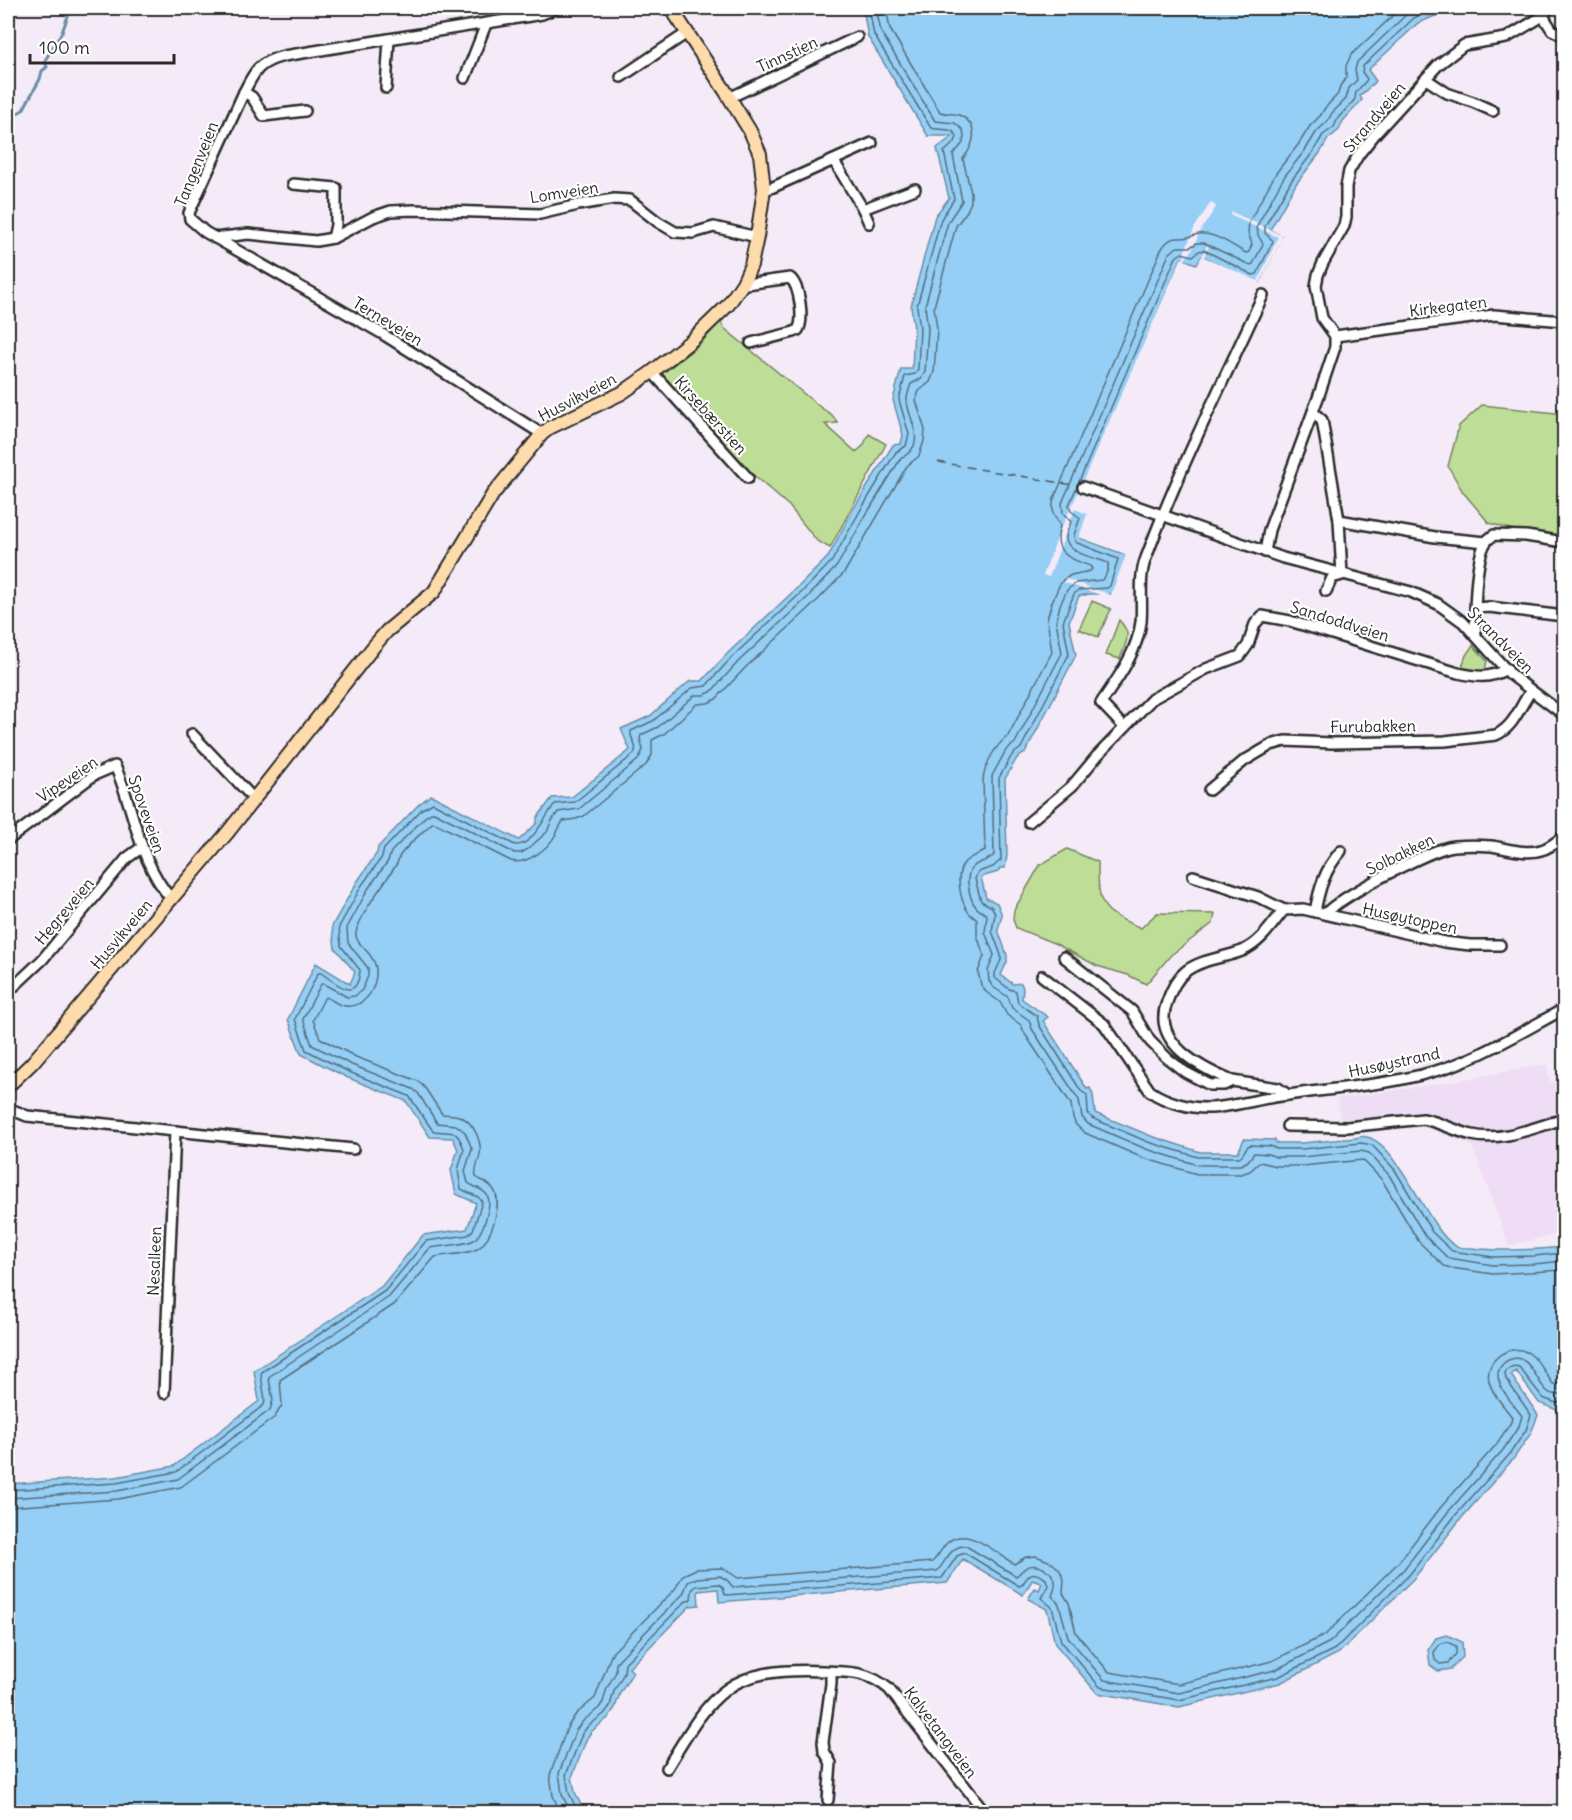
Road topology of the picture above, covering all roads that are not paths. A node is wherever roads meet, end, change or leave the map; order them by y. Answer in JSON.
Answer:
{"nodes":[{"id":1,"x":504,"y":8,"type":"edge"},
{"id":2,"x":556,"y":8,"type":"edge"},
{"id":3,"x":671,"y":8,"type":"edge"},
{"id":4,"x":1549,"y":8,"type":"edge"},
{"id":5,"x":1543,"y":16,"type":"junction"},
{"id":6,"x":512,"y":19,"type":"junction"},
{"id":7,"x":486,"y":24,"type":"junction"},
{"id":8,"x":687,"y":33,"type":"junction"},
{"id":9,"x":1564,"y":36,"type":"edge"},
{"id":10,"x":857,"y":37,"type":"dead end"},
{"id":11,"x":389,"y":39,"type":"junction"},
{"id":12,"x":621,"y":77,"type":"dead end"},
{"id":13,"x":465,"y":78,"type":"dead end"},
{"id":14,"x":1426,"y":79,"type":"junction"},
{"id":15,"x":386,"y":88,"type":"dead end"},
{"id":16,"x":244,"y":92,"type":"junction"},
{"id":17,"x":729,"y":98,"type":"junction"},
{"id":18,"x":305,"y":111,"type":"dead end"},
{"id":19,"x":1493,"y":111,"type":"dead end"},
{"id":20,"x":872,"y":143,"type":"dead end"},
{"id":21,"x":834,"y":160,"type":"junction"},
{"id":22,"x":293,"y":184,"type":"dead end"},
{"id":23,"x":764,"y":189,"type":"junction"},
{"id":24,"x":915,"y":189,"type":"dead end"},
{"id":25,"x":863,"y":209,"type":"junction"},
{"id":26,"x":869,"y":223,"type":"dead end"},
{"id":27,"x":758,"y":237,"type":"junction"},
{"id":28,"x":215,"y":238,"type":"junction"},
{"id":29,"x":333,"y":238,"type":"junction"},
{"id":30,"x":743,"y":283,"type":"junction"},
{"id":31,"x":1263,"y":295,"type":"dead end"},
{"id":32,"x":1564,"y":321,"type":"edge"},
{"id":33,"x":1335,"y":336,"type":"junction"},
{"id":34,"x":752,"y":343,"type":"dead end"},
{"id":35,"x":652,"y":372,"type":"junction"},
{"id":36,"x":1313,"y":412,"type":"junction"},
{"id":37,"x":542,"y":434,"type":"junction"},
{"id":38,"x":748,"y":478,"type":"dead end"},
{"id":39,"x":1083,"y":487,"type":"dead end"},
{"id":40,"x":1163,"y":514,"type":"junction"},
{"id":41,"x":1339,"y":520,"type":"junction"},
{"id":42,"x":1486,"y":542,"type":"junction"},
{"id":43,"x":1564,"y":542,"type":"edge"},
{"id":44,"x":1265,"y":552,"type":"junction"},
{"id":45,"x":1342,"y":575,"type":"junction"},
{"id":46,"x":1326,"y":591,"type":"dead end"},
{"id":47,"x":1476,"y":608,"type":"junction"},
{"id":48,"x":1564,"y":616,"type":"edge"},
{"id":49,"x":1476,"y":636,"type":"junction"},
{"id":50,"x":1507,"y":669,"type":"junction"},
{"id":51,"x":1531,"y":691,"type":"junction"},
{"id":52,"x":1564,"y":715,"type":"edge"},
{"id":53,"x":1124,"y":727,"type":"junction"},
{"id":54,"x":192,"y":734,"type":"dead end"},
{"id":55,"x":115,"y":766,"type":"joint"},
{"id":56,"x":1209,"y":790,"type":"dead end"},
{"id":57,"x":254,"y":799,"type":"junction"},
{"id":58,"x":1029,"y":822,"type":"dead end"},
{"id":59,"x":1564,"y":836,"type":"edge"},
{"id":60,"x":8,"y":840,"type":"edge"},
{"id":61,"x":141,"y":848,"type":"junction"},
{"id":62,"x":1341,"y":851,"type":"dead end"},
{"id":63,"x":1193,"y":876,"type":"dead end"},
{"id":64,"x":171,"y":900,"type":"junction"},
{"id":65,"x":1284,"y":910,"type":"junction"},
{"id":66,"x":1315,"y":912,"type":"junction"},
{"id":67,"x":1325,"y":914,"type":"junction"},
{"id":68,"x":1500,"y":945,"type":"dead end"},
{"id":69,"x":1064,"y":957,"type":"dead end"},
{"id":70,"x":1042,"y":976,"type":"dead end"},
{"id":71,"x":8,"y":992,"type":"edge"},
{"id":72,"x":1564,"y":1009,"type":"edge"},
{"id":73,"x":1232,"y":1081,"type":"junction"},
{"id":74,"x":8,"y":1086,"type":"edge"},
{"id":75,"x":1288,"y":1095,"type":"junction"},
{"id":76,"x":8,"y":1108,"type":"edge"},
{"id":77,"x":1564,"y":1119,"type":"edge"},
{"id":78,"x":1287,"y":1126,"type":"dead end"},
{"id":79,"x":175,"y":1131,"type":"junction"},
{"id":80,"x":353,"y":1149,"type":"dead end"},
{"id":81,"x":164,"y":1393,"type":"dead end"},
{"id":82,"x":831,"y":1671,"type":"junction"},
{"id":83,"x":667,"y":1768,"type":"dead end"},
{"id":84,"x":828,"y":1800,"type":"dead end"},
{"id":85,"x":985,"y":1812,"type":"edge"}],
"edges":[{"from":1,"to":6,"type":"street"},
{"from":2,"to":6,"type":"street","name":"Tangenveien"},
{"from":3,"to":8,"type":"main road","name":"Husvikveien"},
{"from":4,"to":5,"type":"street","name":"Strandveien"},
{"from":5,"to":9,"type":"street"},
{"from":5,"to":14,"type":"street","name":"Strandveien"},
{"from":6,"to":7,"type":"street","name":"Tangenveien"},
{"from":7,"to":11,"type":"street","name":"Tangenveien"},
{"from":7,"to":13,"type":"street"},
{"from":8,"to":12,"type":"street"},
{"from":8,"to":17,"type":"main road","name":"Husvikveien"},
{"from":10,"to":17,"type":"street","name":"Tinnstien"},
{"from":11,"to":15,"type":"street"},
{"from":11,"to":16,"type":"street","name":"Tangenveien"},
{"from":14,"to":19,"type":"street","name":"Strandveien"},
{"from":14,"to":33,"type":"street","name":"Strandveien"},
{"from":16,"to":18,"type":"street"},
{"from":16,"to":28,"type":"street","name":"Tangenveien"},
{"from":17,"to":23,"type":"main road","name":"Husvikveien"},
{"from":20,"to":21,"type":"street"},
{"from":21,"to":23,"type":"street"},
{"from":21,"to":25,"type":"street"},
{"from":22,"to":29,"type":"street"},
{"from":23,"to":27,"type":"main road","name":"Husvikveien"},
{"from":24,"to":25,"type":"street"},
{"from":25,"to":26,"type":"street"},
{"from":27,"to":29,"type":"street","name":"Lomveien"},
{"from":27,"to":30,"type":"main road","name":"Husvikveien"},
{"from":28,"to":29,"type":"street","name":"Lomveien"},
{"from":28,"to":37,"type":"street","name":"Terneveien"},
{"from":30,"to":34,"type":"street"},
{"from":30,"to":35,"type":"main road","name":"Husvikveien"},
{"from":31,"to":40,"type":"street"},
{"from":32,"to":33,"type":"street","name":"Kirkegaten"},
{"from":33,"to":36,"type":"street"},
{"from":35,"to":37,"type":"main road","name":"Husvikveien"},
{"from":35,"to":38,"type":"street","name":"Kirsebærstien"},
{"from":36,"to":41,"type":"street"},
{"from":36,"to":44,"type":"street"},
{"from":37,"to":57,"type":"main road","name":"Husvikveien"},
{"from":39,"to":40,"type":"street","name":"Strandveien"},
{"from":40,"to":44,"type":"street","name":"Strandveien"},
{"from":40,"to":53,"type":"street"},
{"from":41,"to":42,"type":"street"},
{"from":41,"to":45,"type":"street"},
{"from":42,"to":43,"type":"street"},
{"from":42,"to":47,"type":"street"},
{"from":44,"to":45,"type":"street","name":"Strandveien"},
{"from":45,"to":46,"type":"street"},
{"from":45,"to":49,"type":"street","name":"Strandveien"},
{"from":47,"to":48,"type":"street"},
{"from":47,"to":49,"type":"street"},
{"from":49,"to":50,"type":"street","name":"Strandveien"},
{"from":50,"to":51,"type":"street","name":"Strandveien"},
{"from":50,"to":53,"type":"street","name":"Sandoddveien"},
{"from":51,"to":52,"type":"street","name":"Strandveien"},
{"from":51,"to":56,"type":"street","name":"Furubakken"},
{"from":53,"to":58,"type":"street","name":"Sandoddveien"},
{"from":54,"to":57,"type":"street"},
{"from":55,"to":60,"type":"street","name":"Vipeveien"},
{"from":55,"to":61,"type":"street","name":"Spoveveien"},
{"from":57,"to":64,"type":"main road","name":"Husvikveien"},
{"from":59,"to":67,"type":"street","name":"Solbakken"},
{"from":61,"to":64,"type":"street","name":"Spoveveien"},
{"from":61,"to":71,"type":"street","name":"Hegreveien"},
{"from":62,"to":66,"type":"street"},
{"from":63,"to":65,"type":"street","name":"Husøytoppen"},
{"from":64,"to":74,"type":"main road","name":"Husvikveien"},
{"from":65,"to":66,"type":"street","name":"Husøytoppen"},
{"from":65,"to":73,"type":"street"},
{"from":66,"to":67,"type":"street","name":"Husøytoppen"},
{"from":67,"to":68,"type":"street","name":"Husøytoppen"},
{"from":69,"to":73,"type":"street","name":"Husøystrand"},
{"from":70,"to":75,"type":"street","name":"Husøystrand"},
{"from":72,"to":75,"type":"street","name":"Husøystrand"},
{"from":73,"to":75,"type":"street","name":"Husøystrand"},
{"from":76,"to":79,"type":"street"},
{"from":77,"to":78,"type":"street"},
{"from":79,"to":80,"type":"street"},
{"from":79,"to":81,"type":"street","name":"Nesalleen"},
{"from":82,"to":83,"type":"street","name":"Kalvetangveien"},
{"from":82,"to":84,"type":"street"},
{"from":82,"to":85,"type":"street","name":"Kalvetangveien"}]}
